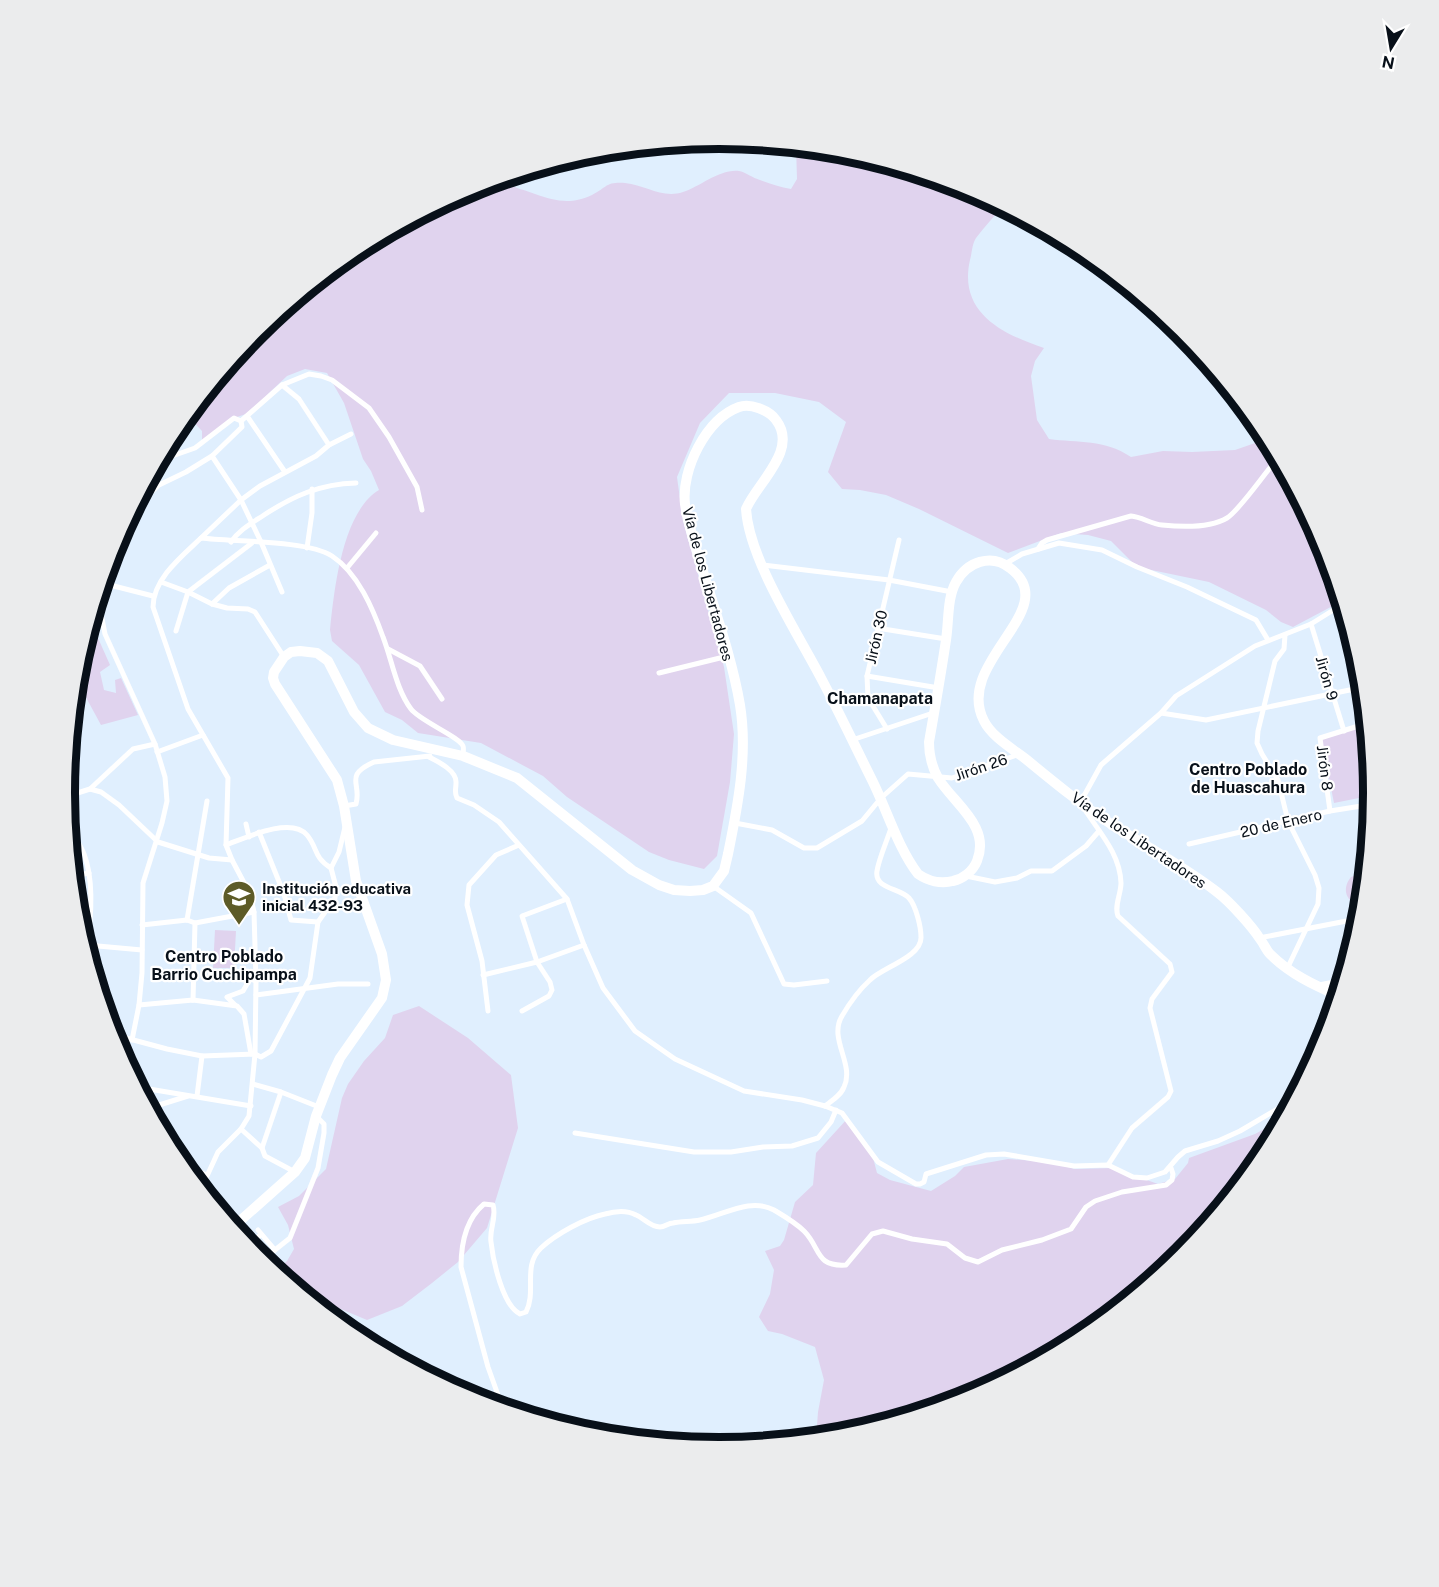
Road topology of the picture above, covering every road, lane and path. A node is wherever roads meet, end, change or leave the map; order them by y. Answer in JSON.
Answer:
{"nodes":[{"id":1,"x":282,"y":385,"type":"junction"},
{"id":2,"x":248,"y":416,"type":"junction"},
{"id":3,"x":241,"y":421,"type":"junction"},
{"id":4,"x":351,"y":434,"type":"dead end"},
{"id":5,"x":329,"y":445,"type":"junction"},
{"id":6,"x":212,"y":456,"type":"junction"},
{"id":7,"x":170,"y":457,"type":"edge"},
{"id":8,"x":1273,"y":464,"type":"edge"},
{"id":9,"x":285,"y":472,"type":"junction"},
{"id":10,"x":356,"y":483,"type":"dead end"},
{"id":11,"x":312,"y":489,"type":"junction"},
{"id":12,"x":148,"y":495,"type":"edge"},
{"id":13,"x":241,"y":500,"type":"junction"},
{"id":14,"x":422,"y":510,"type":"dead end"},
{"id":15,"x":252,"y":522,"type":"junction"},
{"id":16,"x":376,"y":532,"type":"dead end"},
{"id":17,"x":201,"y":538,"type":"junction"},
{"id":18,"x":899,"y":540,"type":"dead end"},
{"id":19,"x":231,"y":542,"type":"junction"},
{"id":20,"x":252,"y":542,"type":"junction"},
{"id":21,"x":261,"y":542,"type":"junction"},
{"id":22,"x":307,"y":548,"type":"junction"},
{"id":23,"x":1038,"y":549,"type":"junction"},
{"id":24,"x":1005,"y":564,"type":"junction"},
{"id":25,"x":270,"y":565,"type":"junction"},
{"id":26,"x":763,"y":565,"type":"junction"},
{"id":27,"x":347,"y":568,"type":"junction"},
{"id":28,"x":889,"y":580,"type":"junction"},
{"id":29,"x":161,"y":582,"type":"junction"},
{"id":30,"x":109,"y":585,"type":"edge"},
{"id":31,"x":188,"y":592,"type":"junction"},
{"id":32,"x":282,"y":592,"type":"dead end"},
{"id":33,"x":952,"y":592,"type":"junction"},
{"id":34,"x":153,"y":596,"type":"junction"},
{"id":35,"x":212,"y":604,"type":"junction"},
{"id":36,"x":1336,"y":608,"type":"edge"},
{"id":37,"x":101,"y":613,"type":"edge"},
{"id":38,"x":1311,"y":624,"type":"junction"},
{"id":39,"x":877,"y":628,"type":"junction"},
{"id":40,"x":176,"y":631,"type":"dead end"},
{"id":41,"x":1285,"y":634,"type":"junction"},
{"id":42,"x":946,"y":639,"type":"junction"},
{"id":43,"x":1268,"y":640,"type":"junction"},
{"id":44,"x":388,"y":649,"type":"junction"},
{"id":45,"x":728,"y":656,"type":"junction"},
{"id":46,"x":284,"y":657,"type":"junction"},
{"id":47,"x":659,"y":673,"type":"dead end"},
{"id":48,"x":867,"y":676,"type":"junction"},
{"id":49,"x":939,"y":688,"type":"junction"},
{"id":50,"x":1355,"y":689,"type":"edge"},
{"id":51,"x":1331,"y":693,"type":"junction"},
{"id":52,"x":442,"y":699,"type":"dead end"},
{"id":53,"x":1265,"y":707,"type":"junction"},
{"id":54,"x":934,"y":712,"type":"junction"},
{"id":55,"x":1161,"y":713,"type":"junction"},
{"id":56,"x":1360,"y":726,"type":"edge"},
{"id":57,"x":887,"y":729,"type":"junction"},
{"id":58,"x":1344,"y":731,"type":"junction"},
{"id":59,"x":203,"y":735,"type":"junction"},
{"id":60,"x":852,"y":740,"type":"junction"},
{"id":61,"x":154,"y":744,"type":"junction"},
{"id":62,"x":440,"y":750,"type":"junction"},
{"id":63,"x":157,"y":752,"type":"junction"},
{"id":64,"x":1019,"y":754,"type":"junction"},
{"id":65,"x":463,"y":756,"type":"junction"},
{"id":66,"x":429,"y":757,"type":"junction"},
{"id":67,"x":939,"y":778,"type":"junction"},
{"id":68,"x":90,"y":789,"type":"junction"},
{"id":69,"x":75,"y":793,"type":"edge"},
{"id":70,"x":881,"y":798,"type":"junction"},
{"id":71,"x":207,"y":801,"type":"dead end"},
{"id":72,"x":1080,"y":802,"type":"junction"},
{"id":73,"x":344,"y":806,"type":"junction"},
{"id":74,"x":1364,"y":807,"type":"edge"},
{"id":75,"x":1330,"y":811,"type":"junction"},
{"id":76,"x":346,"y":820,"type":"junction"},
{"id":77,"x":1288,"y":821,"type":"junction"},
{"id":78,"x":733,"y":823,"type":"junction"},
{"id":79,"x":246,"y":824,"type":"dead end"},
{"id":80,"x":892,"y":826,"type":"junction"},
{"id":81,"x":1099,"y":831,"type":"junction"},
{"id":82,"x":259,"y":832,"type":"junction"},
{"id":83,"x":249,"y":837,"type":"junction"},
{"id":84,"x":77,"y":840,"type":"edge"},
{"id":85,"x":156,"y":840,"type":"junction"},
{"id":86,"x":1189,"y":844,"type":"dead end"},
{"id":87,"x":226,"y":845,"type":"junction"},
{"id":88,"x":519,"y":845,"type":"junction"},
{"id":89,"x":199,"y":855,"type":"junction"},
{"id":90,"x":232,"y":860,"type":"junction"},
{"id":91,"x":332,"y":868,"type":"junction"},
{"id":92,"x":89,"y":873,"type":"junction"},
{"id":93,"x":81,"y":875,"type":"edge"},
{"id":94,"x":966,"y":876,"type":"junction"},
{"id":95,"x":713,"y":886,"type":"junction"},
{"id":96,"x":567,"y":899,"type":"junction"},
{"id":97,"x":254,"y":912,"type":"junction"},
{"id":98,"x":187,"y":920,"type":"junction"},
{"id":99,"x":1352,"y":920,"type":"edge"},
{"id":100,"x":318,"y":922,"type":"junction"},
{"id":101,"x":195,"y":923,"type":"junction"},
{"id":102,"x":88,"y":924,"type":"edge"},
{"id":103,"x":142,"y":926,"type":"junction"},
{"id":104,"x":1308,"y":928,"type":"junction"},
{"id":105,"x":1260,"y":938,"type":"junction"},
{"id":106,"x":584,"y":945,"type":"junction"},
{"id":107,"x":93,"y":946,"type":"edge"},
{"id":108,"x":142,"y":950,"type":"junction"},
{"id":109,"x":537,"y":962,"type":"junction"},
{"id":110,"x":1287,"y":969,"type":"junction"},
{"id":111,"x":483,"y":975,"type":"junction"},
{"id":112,"x":256,"y":981,"type":"junction"},
{"id":113,"x":827,"y":981,"type":"dead end"},
{"id":114,"x":1336,"y":982,"type":"edge"},
{"id":115,"x":368,"y":984,"type":"dead end"},
{"id":116,"x":1317,"y":986,"type":"junction"},
{"id":117,"x":306,"y":988,"type":"junction"},
{"id":118,"x":1332,"y":993,"type":"edge"},
{"id":119,"x":256,"y":995,"type":"junction"},
{"id":120,"x":193,"y":1000,"type":"junction"},
{"id":121,"x":139,"y":1005,"type":"junction"},
{"id":122,"x":237,"y":1006,"type":"junction"},
{"id":123,"x":488,"y":1011,"type":"dead end"},
{"id":124,"x":522,"y":1011,"type":"dead end"},
{"id":125,"x":123,"y":1037,"type":"edge"},
{"id":126,"x":132,"y":1040,"type":"junction"},
{"id":127,"x":253,"y":1054,"type":"junction"},
{"id":128,"x":202,"y":1056,"type":"junction"},
{"id":129,"x":253,"y":1084,"type":"junction"},
{"id":130,"x":146,"y":1088,"type":"edge"},
{"id":131,"x":281,"y":1092,"type":"junction"},
{"id":132,"x":193,"y":1096,"type":"junction"},
{"id":133,"x":1284,"y":1105,"type":"edge"},
{"id":134,"x":156,"y":1106,"type":"edge"},
{"id":135,"x":251,"y":1106,"type":"junction"},
{"id":136,"x":825,"y":1106,"type":"junction"},
{"id":137,"x":836,"y":1110,"type":"junction"},
{"id":138,"x":318,"y":1112,"type":"junction"},
{"id":139,"x":241,"y":1129,"type":"junction"},
{"id":140,"x":575,"y":1133,"type":"dead end"},
{"id":141,"x":262,"y":1149,"type":"junction"},
{"id":142,"x":1108,"y":1166,"type":"junction"},
{"id":143,"x":1171,"y":1168,"type":"junction"},
{"id":144,"x":197,"y":1171,"type":"edge"},
{"id":145,"x":295,"y":1172,"type":"junction"},
{"id":146,"x":206,"y":1175,"type":"junction"},
{"id":147,"x":204,"y":1181,"type":"edge"},
{"id":148,"x":239,"y":1222,"type":"edge"},
{"id":149,"x":254,"y":1239,"type":"edge"},
{"id":150,"x":275,"y":1250,"type":"junction"},
{"id":151,"x":270,"y":1254,"type":"edge"},
{"id":152,"x":499,"y":1399,"type":"edge"}],
"edges":[{"from":1,"to":2,"type":"street"},
{"from":1,"to":5,"type":"street"},
{"from":1,"to":14,"type":"street"},
{"from":2,"to":3,"type":"street"},
{"from":2,"to":9,"type":"street"},
{"from":3,"to":6,"type":"street"},
{"from":3,"to":7,"type":"street"},
{"from":4,"to":5,"type":"street"},
{"from":5,"to":9,"type":"street"},
{"from":6,"to":12,"type":"street"},
{"from":6,"to":13,"type":"street"},
{"from":8,"to":23,"type":"street"},
{"from":9,"to":13,"type":"street"},
{"from":10,"to":11,"type":"street"},
{"from":11,"to":15,"type":"street"},
{"from":11,"to":22,"type":"street"},
{"from":13,"to":15,"type":"street"},
{"from":13,"to":17,"type":"street"},
{"from":15,"to":19,"type":"street"},
{"from":15,"to":21,"type":"street"},
{"from":16,"to":27,"type":"street"},
{"from":17,"to":19,"type":"street"},
{"from":17,"to":29,"type":"street"},
{"from":18,"to":28,"type":"street","name":"Jirón 30"},
{"from":19,"to":20,"type":"street"},
{"from":20,"to":21,"type":"street"},
{"from":20,"to":31,"type":"street"},
{"from":21,"to":22,"type":"street"},
{"from":21,"to":25,"type":"street"},
{"from":22,"to":27,"type":"street"},
{"from":23,"to":24,"type":"street"},
{"from":23,"to":43,"type":"street"},
{"from":24,"to":33,"type":"highway"},
{"from":24,"to":64,"type":"highway","name":"Vía de los Libertadores"},
{"from":25,"to":32,"type":"street"},
{"from":25,"to":35,"type":"street"},
{"from":26,"to":28,"type":"street"},
{"from":26,"to":45,"type":"highway","name":"Vía de los Libertadores"},
{"from":26,"to":60,"type":"highway","name":"Vía de los Libertadores"},
{"from":27,"to":44,"type":"street"},
{"from":28,"to":33,"type":"street"},
{"from":28,"to":39,"type":"street","name":"Jirón 30"},
{"from":29,"to":31,"type":"street"},
{"from":29,"to":34,"type":"street"},
{"from":30,"to":34,"type":"street"},
{"from":31,"to":35,"type":"street"},
{"from":31,"to":40,"type":"street"},
{"from":33,"to":42,"type":"highway"},
{"from":34,"to":59,"type":"street"},
{"from":35,"to":46,"type":"street"},
{"from":36,"to":38,"type":"street"},
{"from":37,"to":61,"type":"street"},
{"from":38,"to":41,"type":"street"},
{"from":38,"to":51,"type":"street","name":"Jirón 9"},
{"from":39,"to":42,"type":"street"},
{"from":39,"to":48,"type":"street","name":"Jirón 30"},
{"from":41,"to":43,"type":"street"},
{"from":41,"to":53,"type":"street"},
{"from":42,"to":49,"type":"highway"},
{"from":43,"to":55,"type":"street"},
{"from":44,"to":52,"type":"street"},
{"from":44,"to":65,"type":"street"},
{"from":45,"to":47,"type":"street"},
{"from":45,"to":78,"type":"highway","name":"Vía de los Libertadores"},
{"from":46,"to":62,"type":"highway"},
{"from":46,"to":73,"type":"highway"},
{"from":48,"to":49,"type":"street"},
{"from":48,"to":57,"type":"street","name":"Jirón 30"},
{"from":49,"to":54,"type":"highway"},
{"from":50,"to":51,"type":"street"},
{"from":51,"to":53,"type":"street"},
{"from":51,"to":58,"type":"street","name":"Jirón 9"},
{"from":53,"to":55,"type":"street"},
{"from":53,"to":77,"type":"street"},
{"from":54,"to":57,"type":"street"},
{"from":54,"to":67,"type":"highway"},
{"from":55,"to":72,"type":"street"},
{"from":56,"to":58,"type":"street","name":"Jirón 8"},
{"from":57,"to":60,"type":"street"},
{"from":58,"to":75,"type":"street","name":"Jirón 8"},
{"from":59,"to":63,"type":"street"},
{"from":59,"to":87,"type":"street"},
{"from":60,"to":70,"type":"highway","name":"Vía de los Libertadores"},
{"from":61,"to":63,"type":"street"},
{"from":61,"to":68,"type":"street"},
{"from":62,"to":65,"type":"highway"},
{"from":62,"to":66,"type":"street"},
{"from":63,"to":85,"type":"street"},
{"from":64,"to":67,"type":"street","name":"Jirón 26"},
{"from":64,"to":72,"type":"highway","name":"Vía de los Libertadores"},
{"from":65,"to":95,"type":"highway"},
{"from":66,"to":73,"type":"street"},
{"from":66,"to":88,"type":"street"},
{"from":67,"to":70,"type":"street","name":"Jirón 26"},
{"from":67,"to":94,"type":"highway"},
{"from":68,"to":69,"type":"street"},
{"from":68,"to":85,"type":"street"},
{"from":70,"to":78,"type":"street","name":"Jirón 26"},
{"from":70,"to":80,"type":"highway","name":"Vía de los Libertadores"},
{"from":71,"to":89,"type":"street"},
{"from":72,"to":81,"type":"street"},
{"from":72,"to":105,"type":"highway","name":"Vía de los Libertadores"},
{"from":73,"to":76,"type":"highway"},
{"from":74,"to":75,"type":"street","name":"20 de Enero"},
{"from":75,"to":77,"type":"street","name":"20 de Enero"},
{"from":76,"to":91,"type":"street"},
{"from":76,"to":138,"type":"highway"},
{"from":77,"to":86,"type":"street","name":"20 de Enero"},
{"from":77,"to":104,"type":"street"},
{"from":78,"to":95,"type":"highway","name":"Vía de los Libertadores"},
{"from":79,"to":83,"type":"street"},
{"from":80,"to":94,"type":"highway","name":"Vía de los Libertadores"},
{"from":80,"to":136,"type":"street"},
{"from":81,"to":94,"type":"street"},
{"from":81,"to":142,"type":"street"},
{"from":82,"to":83,"type":"street"},
{"from":82,"to":91,"type":"street"},
{"from":82,"to":100,"type":"street"},
{"from":83,"to":87,"type":"street"},
{"from":84,"to":92,"type":"street"},
{"from":85,"to":89,"type":"street"},
{"from":85,"to":103,"type":"street"},
{"from":87,"to":90,"type":"street"},
{"from":88,"to":96,"type":"street"},
{"from":88,"to":111,"type":"street"},
{"from":89,"to":90,"type":"street"},
{"from":89,"to":98,"type":"street"},
{"from":90,"to":97,"type":"street"},
{"from":91,"to":100,"type":"street"},
{"from":92,"to":93,"type":"street"},
{"from":92,"to":102,"type":"street"},
{"from":95,"to":113,"type":"street"},
{"from":96,"to":106,"type":"street"},
{"from":96,"to":109,"type":"street"},
{"from":97,"to":101,"type":"street"},
{"from":97,"to":112,"type":"street"},
{"from":98,"to":101,"type":"street"},
{"from":98,"to":103,"type":"street"},
{"from":99,"to":104,"type":"street"},
{"from":100,"to":117,"type":"street"},
{"from":101,"to":120,"type":"street"},
{"from":103,"to":108,"type":"street"},
{"from":104,"to":105,"type":"street"},
{"from":104,"to":110,"type":"street"},
{"from":105,"to":110,"type":"highway","name":"Vía de los Libertadores"},
{"from":106,"to":109,"type":"street"},
{"from":106,"to":136,"type":"street"},
{"from":107,"to":108,"type":"street"},
{"from":108,"to":121,"type":"street"},
{"from":109,"to":111,"type":"street"},
{"from":109,"to":124,"type":"street"},
{"from":110,"to":116,"type":"highway","name":"Vía de los Libertadores"},
{"from":111,"to":123,"type":"street"},
{"from":112,"to":119,"type":"street"},
{"from":112,"to":122,"type":"street"},
{"from":114,"to":116,"type":"street"},
{"from":115,"to":117,"type":"street"},
{"from":116,"to":118,"type":"highway","name":"Vía de los Libertadores"},
{"from":117,"to":119,"type":"street"},
{"from":117,"to":127,"type":"street"},
{"from":119,"to":127,"type":"street"},
{"from":120,"to":121,"type":"street"},
{"from":120,"to":122,"type":"street"},
{"from":121,"to":126,"type":"street"},
{"from":122,"to":127,"type":"street"},
{"from":125,"to":126,"type":"street"},
{"from":126,"to":128,"type":"street"},
{"from":127,"to":128,"type":"street"},
{"from":127,"to":129,"type":"street"},
{"from":128,"to":132,"type":"street"},
{"from":129,"to":131,"type":"street"},
{"from":129,"to":135,"type":"street"},
{"from":130,"to":132,"type":"street"},
{"from":131,"to":138,"type":"street"},
{"from":131,"to":141,"type":"street"},
{"from":132,"to":134,"type":"street"},
{"from":132,"to":135,"type":"street"},
{"from":133,"to":143,"type":"street"},
{"from":135,"to":139,"type":"street"},
{"from":136,"to":137,"type":"street"},
{"from":137,"to":140,"type":"street"},
{"from":137,"to":142,"type":"street"},
{"from":138,"to":145,"type":"highway"},
{"from":138,"to":150,"type":"street"},
{"from":139,"to":141,"type":"street"},
{"from":139,"to":146,"type":"street"},
{"from":141,"to":145,"type":"street"},
{"from":142,"to":143,"type":"street"},
{"from":143,"to":152,"type":"street"},
{"from":144,"to":146,"type":"street"},
{"from":145,"to":148,"type":"highway"},
{"from":146,"to":147,"type":"street"},
{"from":149,"to":150,"type":"street"},
{"from":150,"to":151,"type":"street"}]}
